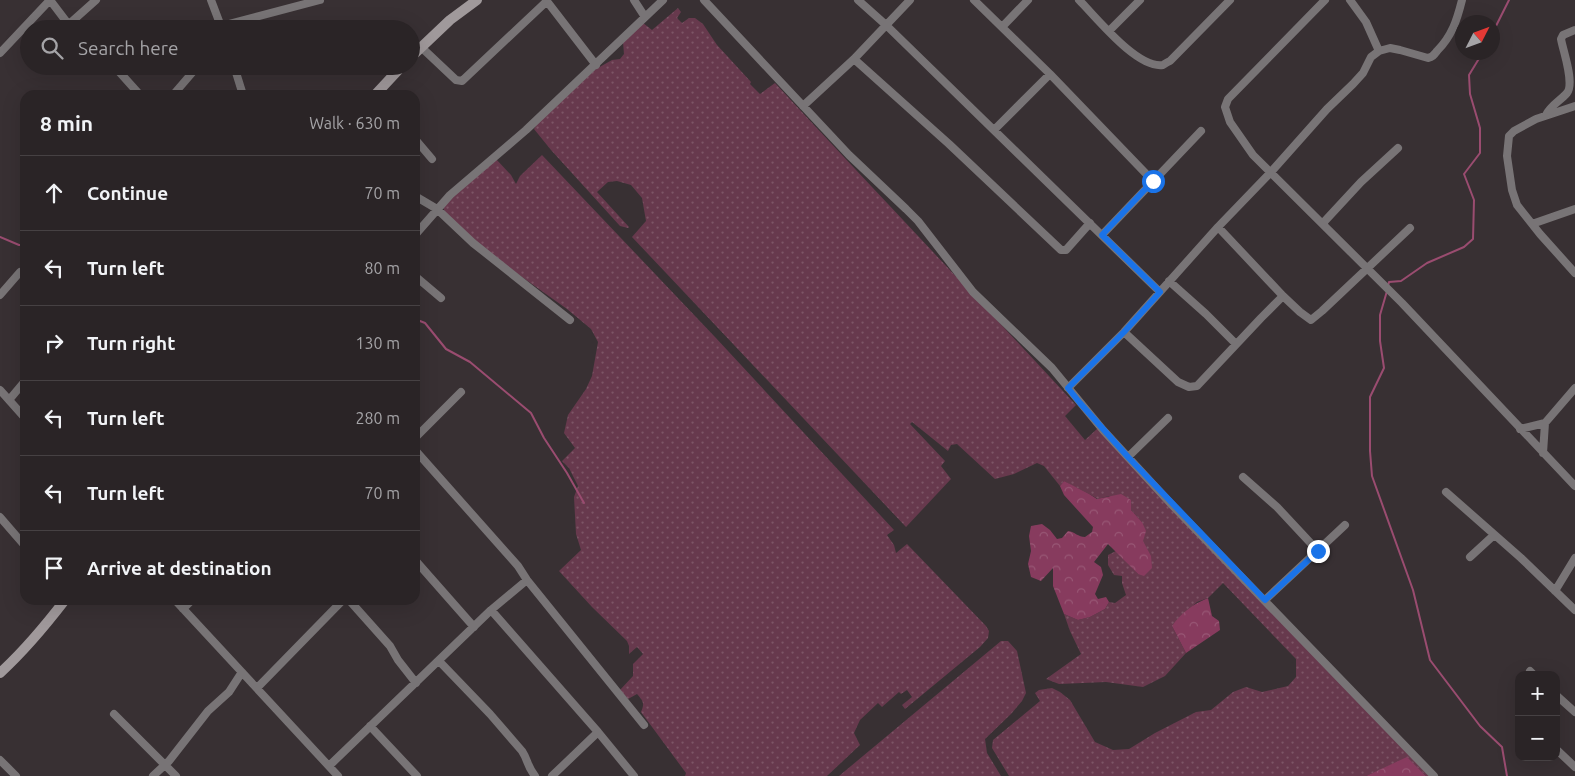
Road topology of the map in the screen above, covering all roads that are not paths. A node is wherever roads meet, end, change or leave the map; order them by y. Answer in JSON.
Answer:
{"nodes":[{"id":1,"x":50,"y":0,"type":"edge"},
{"id":2,"x":96,"y":0,"type":"edge"},
{"id":3,"x":211,"y":0,"type":"edge"},
{"id":4,"x":320,"y":0,"type":"edge"},
{"id":5,"x":476,"y":0,"type":"edge"},
{"id":6,"x":634,"y":0,"type":"edge"},
{"id":7,"x":663,"y":0,"type":"edge"},
{"id":8,"x":704,"y":0,"type":"edge"},
{"id":9,"x":858,"y":0,"type":"edge"},
{"id":10,"x":910,"y":0,"type":"edge"},
{"id":11,"x":974,"y":0,"type":"edge"},
{"id":12,"x":1028,"y":0,"type":"edge"},
{"id":13,"x":1079,"y":0,"type":"edge"},
{"id":14,"x":1140,"y":0,"type":"edge"},
{"id":15,"x":1230,"y":0,"type":"edge"},
{"id":16,"x":1325,"y":0,"type":"edge"},
{"id":17,"x":1350,"y":0,"type":"edge"},
{"id":18,"x":1462,"y":0,"type":"edge"},
{"id":19,"x":547,"y":1,"type":"edge"},
{"id":20,"x":645,"y":17,"type":"junction"},
{"id":21,"x":31,"y":20,"type":"edge"},
{"id":22,"x":65,"y":20,"type":"edge"},
{"id":23,"x":77,"y":20,"type":"edge"},
{"id":24,"x":218,"y":20,"type":"edge"},
{"id":25,"x":247,"y":20,"type":"edge"},
{"id":26,"x":886,"y":25,"type":"junction"},
{"id":27,"x":1002,"y":27,"type":"junction"},
{"id":28,"x":1575,"y":30,"type":"edge"},
{"id":29,"x":1108,"y":31,"type":"junction"},
{"id":30,"x":20,"y":32,"type":"edge"},
{"id":31,"x":421,"y":47,"type":"joint"},
{"id":32,"x":1379,"y":51,"type":"junction"},
{"id":33,"x":0,"y":53,"type":"edge"},
{"id":34,"x":854,"y":59,"type":"junction"},
{"id":35,"x":596,"y":65,"type":"junction"},
{"id":36,"x":1050,"y":74,"type":"junction"},
{"id":37,"x":122,"y":75,"type":"edge"},
{"id":38,"x":190,"y":75,"type":"edge"},
{"id":39,"x":237,"y":75,"type":"edge"},
{"id":40,"x":394,"y":75,"type":"edge"},
{"id":41,"x":136,"y":90,"type":"edge"},
{"id":42,"x":177,"y":90,"type":"edge"},
{"id":43,"x":241,"y":90,"type":"edge"},
{"id":44,"x":380,"y":90,"type":"edge"},
{"id":45,"x":803,"y":106,"type":"junction"},
{"id":46,"x":1575,"y":106,"type":"edge"},
{"id":47,"x":1546,"y":115,"type":"junction"},
{"id":48,"x":994,"y":130,"type":"junction"},
{"id":49,"x":1201,"y":131,"type":"dead end"},
{"id":50,"x":420,"y":145,"type":"edge"},
{"id":51,"x":1398,"y":148,"type":"dead end"},
{"id":52,"x":432,"y":159,"type":"dead end"},
{"id":53,"x":1271,"y":172,"type":"junction"},
{"id":54,"x":1153,"y":181,"type":"junction"},
{"id":55,"x":420,"y":199,"type":"edge"},
{"id":56,"x":1575,"y":209,"type":"edge"},
{"id":57,"x":437,"y":210,"type":"junction"},
{"id":58,"x":1090,"y":223,"type":"junction"},
{"id":59,"x":1323,"y":223,"type":"junction"},
{"id":60,"x":1532,"y":224,"type":"junction"},
{"id":61,"x":1218,"y":226,"type":"junction"},
{"id":62,"x":1410,"y":228,"type":"dead end"},
{"id":63,"x":420,"y":229,"type":"edge"},
{"id":64,"x":1102,"y":235,"type":"junction"},
{"id":65,"x":1368,"y":269,"type":"junction"},
{"id":66,"x":20,"y":272,"type":"dead end"},
{"id":67,"x":1575,"y":273,"type":"edge"},
{"id":68,"x":420,"y":280,"type":"edge"},
{"id":69,"x":1169,"y":281,"type":"junction"},
{"id":70,"x":1160,"y":292,"type":"junction"},
{"id":71,"x":0,"y":295,"type":"edge"},
{"id":72,"x":1284,"y":296,"type":"junction"},
{"id":73,"x":441,"y":298,"type":"dead end"},
{"id":74,"x":570,"y":320,"type":"dead end"},
{"id":75,"x":1124,"y":332,"type":"junction"},
{"id":76,"x":1236,"y":344,"type":"junction"},
{"id":77,"x":20,"y":387,"type":"edge"},
{"id":78,"x":1068,"y":388,"type":"junction"},
{"id":79,"x":1575,"y":388,"type":"edge"},
{"id":80,"x":0,"y":390,"type":"edge"},
{"id":81,"x":461,"y":392,"type":"dead end"},
{"id":82,"x":9,"y":400,"type":"junction"},
{"id":83,"x":20,"y":412,"type":"edge"},
{"id":84,"x":1168,"y":418,"type":"dead end"},
{"id":85,"x":1545,"y":423,"type":"junction"},
{"id":86,"x":1520,"y":429,"type":"junction"},
{"id":87,"x":420,"y":433,"type":"edge"},
{"id":88,"x":1543,"y":453,"type":"junction"},
{"id":89,"x":420,"y":456,"type":"edge"},
{"id":90,"x":1128,"y":457,"type":"junction"},
{"id":91,"x":1242,"y":478,"type":"dead end"},
{"id":92,"x":1575,"y":486,"type":"edge"},
{"id":93,"x":1446,"y":492,"type":"dead end"},
{"id":94,"x":0,"y":517,"type":"edge"},
{"id":95,"x":1345,"y":525,"type":"dead end"},
{"id":96,"x":1494,"y":535,"type":"junction"},
{"id":97,"x":20,"y":540,"type":"edge"},
{"id":98,"x":1318,"y":551,"type":"junction"},
{"id":99,"x":1470,"y":557,"type":"dead end"},
{"id":100,"x":1575,"y":558,"type":"edge"},
{"id":101,"x":420,"y":566,"type":"edge"},
{"id":102,"x":527,"y":580,"type":"junction"},
{"id":103,"x":1555,"y":591,"type":"junction"},
{"id":104,"x":1265,"y":600,"type":"junction"},
{"id":105,"x":61,"y":605,"type":"edge"},
{"id":106,"x":180,"y":605,"type":"edge"},
{"id":107,"x":186,"y":605,"type":"edge"},
{"id":108,"x":338,"y":605,"type":"edge"},
{"id":109,"x":354,"y":605,"type":"edge"},
{"id":110,"x":183,"y":608,"type":"junction"},
{"id":111,"x":491,"y":610,"type":"junction"},
{"id":112,"x":1575,"y":610,"type":"edge"},
{"id":113,"x":474,"y":626,"type":"junction"},
{"id":114,"x":439,"y":661,"type":"junction"},
{"id":115,"x":242,"y":672,"type":"junction"},
{"id":116,"x":0,"y":673,"type":"edge"},
{"id":117,"x":416,"y":682,"type":"junction"},
{"id":118,"x":257,"y":688,"type":"junction"},
{"id":119,"x":1560,"y":699,"type":"edge"},
{"id":120,"x":1575,"y":712,"type":"edge"},
{"id":121,"x":114,"y":714,"type":"dead end"},
{"id":122,"x":644,"y":725,"type":"dead end"},
{"id":123,"x":370,"y":726,"type":"junction"},
{"id":124,"x":598,"y":732,"type":"junction"},
{"id":125,"x":1560,"y":753,"type":"edge"},
{"id":126,"x":0,"y":760,"type":"edge"},
{"id":127,"x":164,"y":765,"type":"junction"},
{"id":128,"x":328,"y":766,"type":"junction"},
{"id":129,"x":1575,"y":767,"type":"edge"},
{"id":130,"x":16,"y":776,"type":"edge"},
{"id":131,"x":153,"y":776,"type":"edge"},
{"id":132,"x":176,"y":776,"type":"edge"},
{"id":133,"x":338,"y":776,"type":"edge"},
{"id":134,"x":417,"y":776,"type":"edge"},
{"id":135,"x":535,"y":776,"type":"edge"},
{"id":136,"x":552,"y":776,"type":"edge"},
{"id":137,"x":634,"y":776,"type":"edge"},
{"id":138,"x":1434,"y":776,"type":"edge"}],
"edges":[{"from":1,"to":21,"type":"street"},
{"from":1,"to":22,"type":"street"},
{"from":2,"to":23,"type":"street"},
{"from":3,"to":24,"type":"street"},
{"from":4,"to":25,"type":"street"},
{"from":5,"to":31,"type":"street"},
{"from":6,"to":20,"type":"street"},
{"from":7,"to":20,"type":"street"},
{"from":8,"to":45,"type":"street"},
{"from":9,"to":26,"type":"street"},
{"from":10,"to":26,"type":"street"},
{"from":11,"to":27,"type":"street"},
{"from":12,"to":27,"type":"street"},
{"from":13,"to":29,"type":"street"},
{"from":14,"to":29,"type":"street"},
{"from":15,"to":29,"type":"street"},
{"from":16,"to":53,"type":"street"},
{"from":17,"to":32,"type":"street"},
{"from":18,"to":32,"type":"street"},
{"from":19,"to":31,"type":"street"},
{"from":19,"to":35,"type":"street"},
{"from":20,"to":35,"type":"street"},
{"from":26,"to":34,"type":"street"},
{"from":26,"to":48,"type":"street"},
{"from":27,"to":36,"type":"street"},
{"from":28,"to":47,"type":"street"},
{"from":30,"to":33,"type":"street"},
{"from":32,"to":53,"type":"street"},
{"from":34,"to":45,"type":"street"},
{"from":34,"to":58,"type":"street"},
{"from":35,"to":57,"type":"street"},
{"from":36,"to":48,"type":"street"},
{"from":36,"to":54,"type":"street"},
{"from":37,"to":41,"type":"street"},
{"from":38,"to":42,"type":"street"},
{"from":39,"to":43,"type":"street"},
{"from":40,"to":44,"type":"street"},
{"from":45,"to":78,"type":"street"},
{"from":46,"to":47,"type":"street"},
{"from":47,"to":60,"type":"street"},
{"from":48,"to":58,"type":"street"},
{"from":49,"to":54,"type":"street"},
{"from":50,"to":52,"type":"street"},
{"from":51,"to":59,"type":"street"},
{"from":53,"to":59,"type":"street"},
{"from":53,"to":61,"type":"street"},
{"from":54,"to":64,"type":"street"},
{"from":55,"to":57,"type":"street"},
{"from":56,"to":60,"type":"street"},
{"from":57,"to":63,"type":"street"},
{"from":57,"to":74,"type":"street"},
{"from":58,"to":64,"type":"street"},
{"from":59,"to":65,"type":"street"},
{"from":60,"to":67,"type":"street"},
{"from":61,"to":69,"type":"street"},
{"from":61,"to":72,"type":"street"},
{"from":62,"to":65,"type":"street"},
{"from":64,"to":70,"type":"street"},
{"from":65,"to":72,"type":"street"},
{"from":65,"to":86,"type":"street"},
{"from":66,"to":71,"type":"street"},
{"from":68,"to":73,"type":"street"},
{"from":69,"to":70,"type":"street"},
{"from":69,"to":76,"type":"street"},
{"from":70,"to":75,"type":"street"},
{"from":72,"to":76,"type":"street"},
{"from":75,"to":76,"type":"street"},
{"from":75,"to":78,"type":"street"},
{"from":77,"to":82,"type":"street"},
{"from":78,"to":90,"type":"street"},
{"from":79,"to":85,"type":"street"},
{"from":80,"to":82,"type":"street"},
{"from":81,"to":87,"type":"street"},
{"from":82,"to":83,"type":"street"},
{"from":84,"to":90,"type":"street"},
{"from":85,"to":86,"type":"street"},
{"from":85,"to":88,"type":"street"},
{"from":86,"to":88,"type":"street"},
{"from":88,"to":92,"type":"street"},
{"from":89,"to":102,"type":"street"},
{"from":90,"to":104,"type":"street"},
{"from":91,"to":98,"type":"street"},
{"from":93,"to":96,"type":"street"},
{"from":94,"to":97,"type":"street"},
{"from":95,"to":98,"type":"street"},
{"from":96,"to":99,"type":"street"},
{"from":96,"to":103,"type":"street"},
{"from":98,"to":104,"type":"street"},
{"from":100,"to":103,"type":"street"},
{"from":101,"to":113,"type":"street"},
{"from":102,"to":111,"type":"street"},
{"from":102,"to":122,"type":"street"},
{"from":103,"to":112,"type":"street"},
{"from":104,"to":138,"type":"street"},
{"from":105,"to":116,"type":"street"},
{"from":106,"to":110,"type":"street"},
{"from":107,"to":110,"type":"street"},
{"from":108,"to":118,"type":"street"},
{"from":109,"to":117,"type":"street"},
{"from":110,"to":115,"type":"street"},
{"from":111,"to":113,"type":"street"},
{"from":111,"to":124,"type":"street"},
{"from":113,"to":114,"type":"street"},
{"from":114,"to":117,"type":"street"},
{"from":114,"to":135,"type":"street"},
{"from":115,"to":118,"type":"street"},
{"from":115,"to":127,"type":"street"},
{"from":117,"to":123,"type":"street"},
{"from":118,"to":128,"type":"street"},
{"from":119,"to":120,"type":"street"},
{"from":121,"to":127,"type":"street"},
{"from":123,"to":128,"type":"street"},
{"from":123,"to":134,"type":"street"},
{"from":124,"to":136,"type":"street"},
{"from":124,"to":137,"type":"street"},
{"from":125,"to":129,"type":"street"},
{"from":126,"to":130,"type":"street"},
{"from":127,"to":131,"type":"street"},
{"from":127,"to":132,"type":"street"},
{"from":128,"to":133,"type":"street"}]}
